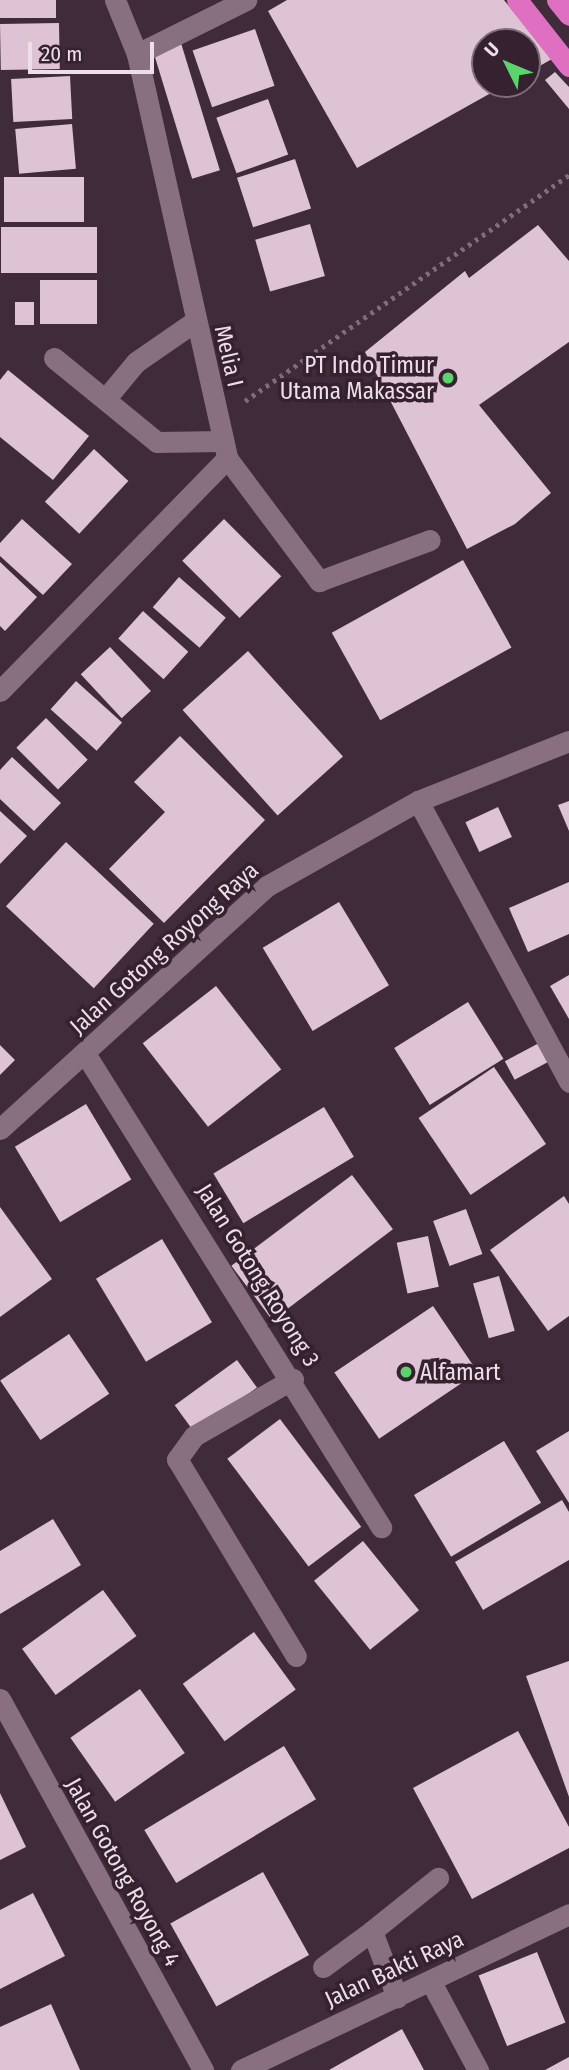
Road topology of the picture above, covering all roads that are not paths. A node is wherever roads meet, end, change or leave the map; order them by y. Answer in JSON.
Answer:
{"nodes":[{"id":1,"x":116,"y":0,"type":"edge"},
{"id":2,"x":246,"y":0,"type":"edge"},
{"id":3,"x":517,"y":0,"type":"edge"},
{"id":4,"x":557,"y":0,"type":"edge"},
{"id":5,"x":569,"y":15,"type":"edge"},
{"id":6,"x":137,"y":54,"type":"junction"},
{"id":7,"x":569,"y":66,"type":"edge"},
{"id":8,"x":194,"y":321,"type":"junction"},
{"id":9,"x":54,"y":358,"type":"dead end"},
{"id":10,"x":107,"y":397,"type":"junction"},
{"id":11,"x":222,"y":440,"type":"junction"},
{"id":12,"x":430,"y":540,"type":"dead end"},
{"id":13,"x":0,"y":691,"type":"edge"},
{"id":14,"x":569,"y":741,"type":"edge"},
{"id":15,"x":418,"y":801,"type":"junction"},
{"id":16,"x":86,"y":1055,"type":"junction"},
{"id":17,"x":569,"y":1082,"type":"edge"},
{"id":18,"x":0,"y":1129,"type":"edge"},
{"id":19,"x":293,"y":1379,"type":"junction"},
{"id":20,"x":381,"y":1527,"type":"dead end"},
{"id":21,"x":296,"y":1656,"type":"dead end"},
{"id":22,"x":0,"y":1699,"type":"edge"},
{"id":23,"x":438,"y":1878,"type":"dead end"},
{"id":24,"x":569,"y":1914,"type":"edge"},
{"id":25,"x":372,"y":1931,"type":"junction"},
{"id":26,"x":323,"y":1967,"type":"dead end"},
{"id":27,"x":431,"y":1982,"type":"junction"},
{"id":28,"x":397,"y":1997,"type":"junction"},
{"id":29,"x":203,"y":2070,"type":"edge"},
{"id":30,"x":242,"y":2070,"type":"edge"},
{"id":31,"x":478,"y":2070,"type":"edge"}],
"edges":[{"from":1,"to":6,"type":"street","name":"Melia I"},
{"from":2,"to":6,"type":"street"},
{"from":3,"to":7,"type":"highway"},
{"from":4,"to":5,"type":"highway"},
{"from":6,"to":8,"type":"street","name":"Melia I"},
{"from":8,"to":10,"type":"street"},
{"from":8,"to":11,"type":"street","name":"Melia I"},
{"from":9,"to":10,"type":"street"},
{"from":10,"to":11,"type":"street"},
{"from":11,"to":12,"type":"street","name":"Melia I"},
{"from":11,"to":13,"type":"street"},
{"from":14,"to":15,"type":"street","name":"Jalan Gotong Royong Raya"},
{"from":15,"to":16,"type":"street","name":"Jalan Gotong Royong Raya"},
{"from":15,"to":17,"type":"street"},
{"from":16,"to":18,"type":"street","name":"Jalan Gotong Royong Raya"},
{"from":16,"to":19,"type":"street","name":"Jalan Gotong Royong 3"},
{"from":19,"to":20,"type":"street","name":"Jalan Gotong Royong 3"},
{"from":19,"to":21,"type":"street"},
{"from":22,"to":29,"type":"street","name":"Jalan Gotong Royong 4"},
{"from":23,"to":25,"type":"street"},
{"from":24,"to":27,"type":"street","name":"Jalan Bakti Raya"},
{"from":25,"to":26,"type":"street"},
{"from":25,"to":28,"type":"street"},
{"from":27,"to":28,"type":"street","name":"Jalan Bakti Raya"},
{"from":27,"to":31,"type":"street"},
{"from":28,"to":30,"type":"street","name":"Jalan Bakti Raya"}]}
